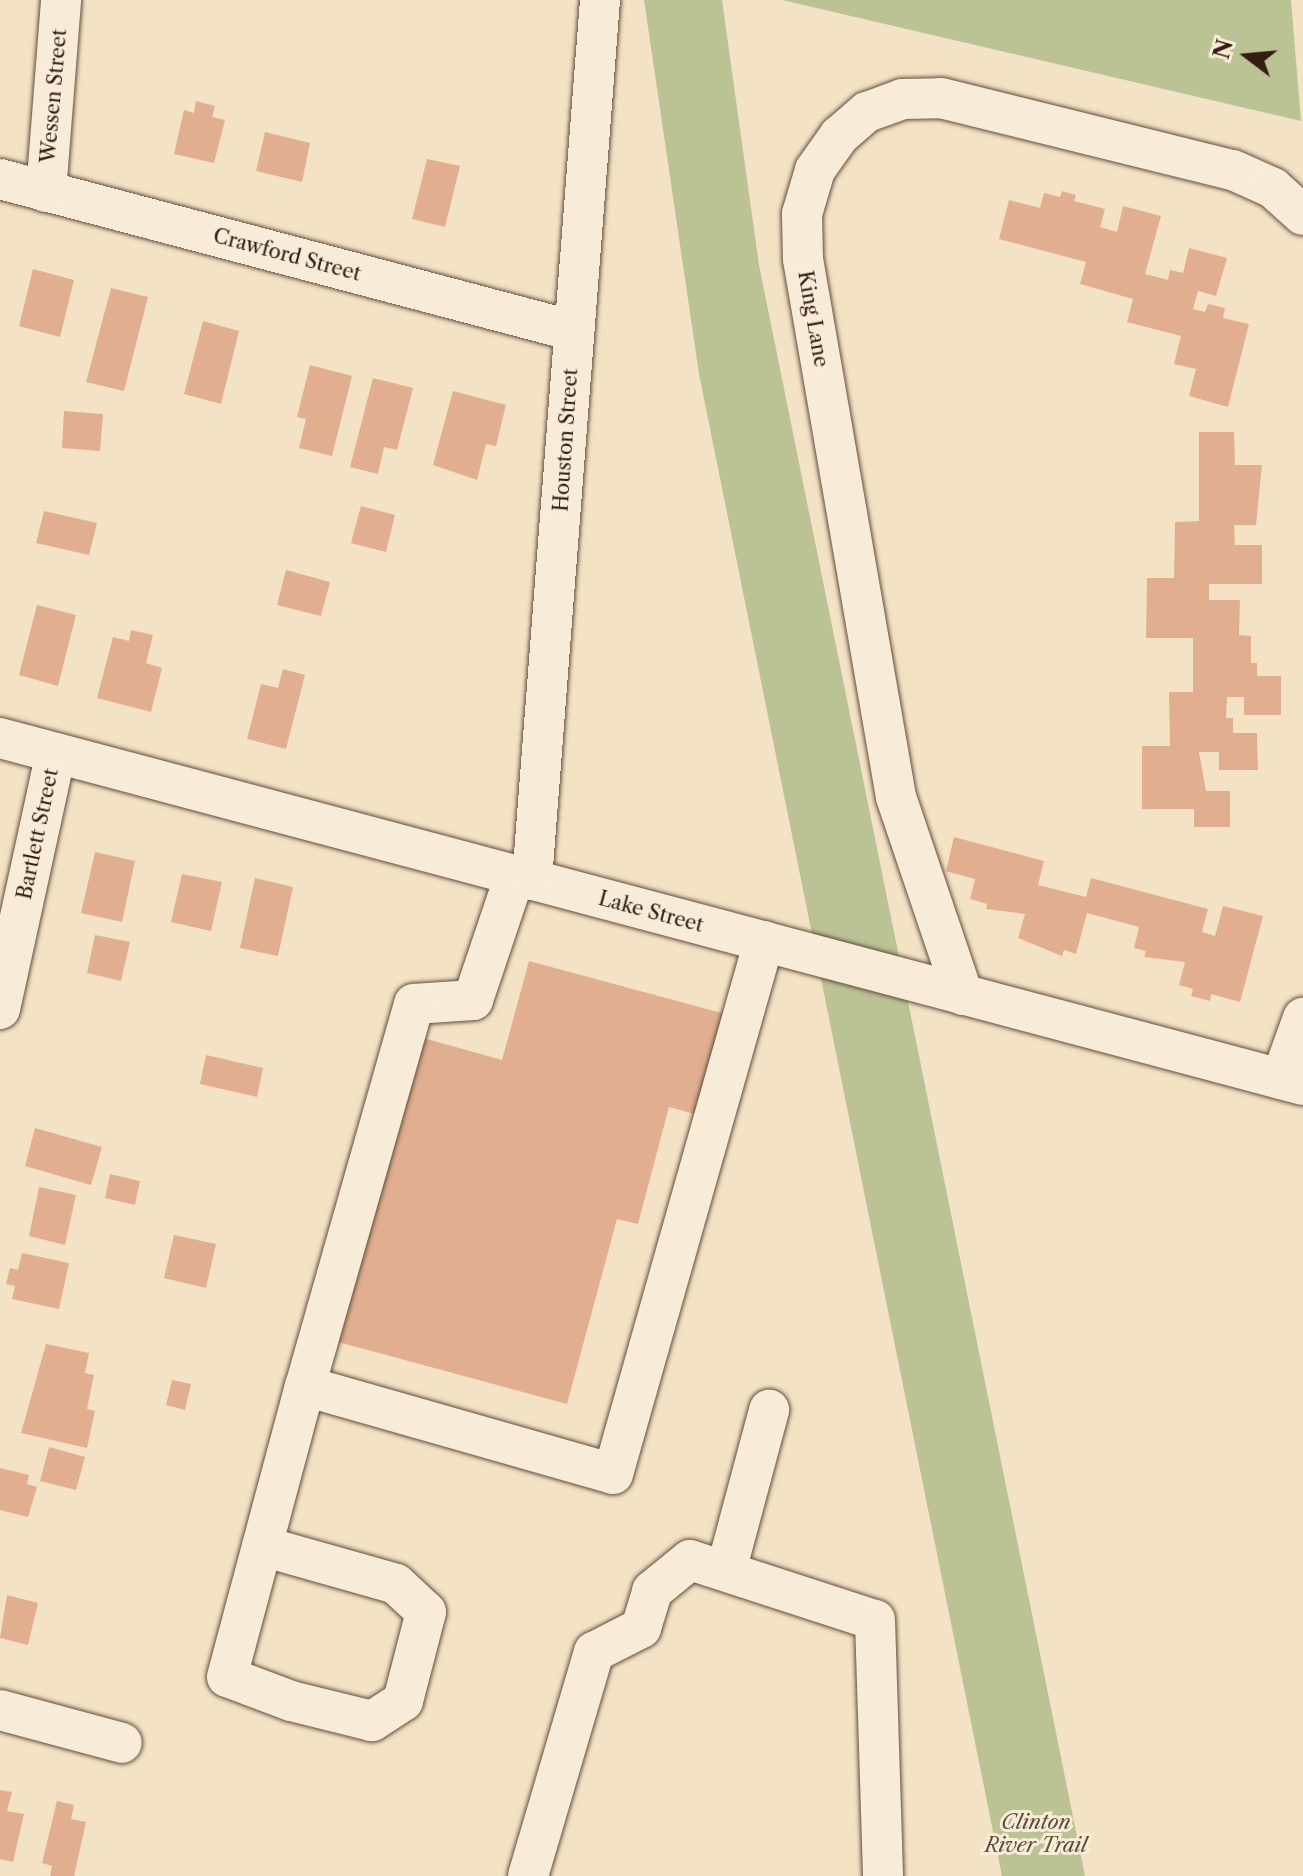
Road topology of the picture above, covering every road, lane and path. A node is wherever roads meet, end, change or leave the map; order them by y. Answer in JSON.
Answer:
{"nodes":[{"id":1,"x":61,"y":0,"type":"edge"},
{"id":2,"x":600,"y":0,"type":"edge"},
{"id":3,"x":0,"y":179,"type":"edge"},
{"id":4,"x":46,"y":192,"type":"junction"},
{"id":5,"x":1303,"y":215,"type":"edge"},
{"id":6,"x":574,"y":331,"type":"junction"},
{"id":7,"x":0,"y":738,"type":"edge"},
{"id":8,"x":56,"y":753,"type":"junction"},
{"id":9,"x":524,"y":878,"type":"junction"},
{"id":10,"x":764,"y":941,"type":"junction"},
{"id":11,"x":963,"y":995,"type":"junction"},
{"id":12,"x":0,"y":1009,"type":"edge"},
{"id":13,"x":1303,"y":1018,"type":"edge"},
{"id":14,"x":1292,"y":1082,"type":"edge"},
{"id":15,"x":305,"y":1386,"type":"junction"},
{"id":16,"x":769,"y":1410,"type":"dead end"},
{"id":17,"x":262,"y":1546,"type":"junction"},
{"id":18,"x":726,"y":1571,"type":"junction"},
{"id":19,"x":0,"y":1710,"type":"edge"},
{"id":20,"x":122,"y":1743,"type":"dead end"},
{"id":21,"x":528,"y":1876,"type":"edge"},
{"id":22,"x":883,"y":1876,"type":"edge"}],
"edges":[{"from":1,"to":4,"type":"street","name":"Wessen Street"},
{"from":2,"to":6,"type":"street","name":"Houston Street"},
{"from":3,"to":4,"type":"street","name":"Crawford Street"},
{"from":4,"to":6,"type":"street","name":"Crawford Street"},
{"from":5,"to":11,"type":"street","name":"King Lane"},
{"from":6,"to":9,"type":"street","name":"Houston Street"},
{"from":7,"to":8,"type":"street","name":"Lake Street"},
{"from":8,"to":9,"type":"street","name":"Lake Street"},
{"from":8,"to":12,"type":"street","name":"Bartlett Street"},
{"from":9,"to":10,"type":"street","name":"Lake Street"},
{"from":9,"to":15,"type":"street","name":"Houston Street"},
{"from":10,"to":11,"type":"street","name":"Lake Street"},
{"from":10,"to":15,"type":"street"},
{"from":11,"to":14,"type":"street","name":"Lake Street"},
{"from":13,"to":14,"type":"street"},
{"from":15,"to":17,"type":"street"},
{"from":16,"to":18,"type":"street"},
{"from":17,"to":17,"type":"street"},
{"from":18,"to":21,"type":"street"},
{"from":18,"to":22,"type":"street"},
{"from":19,"to":20,"type":"street"}]}
